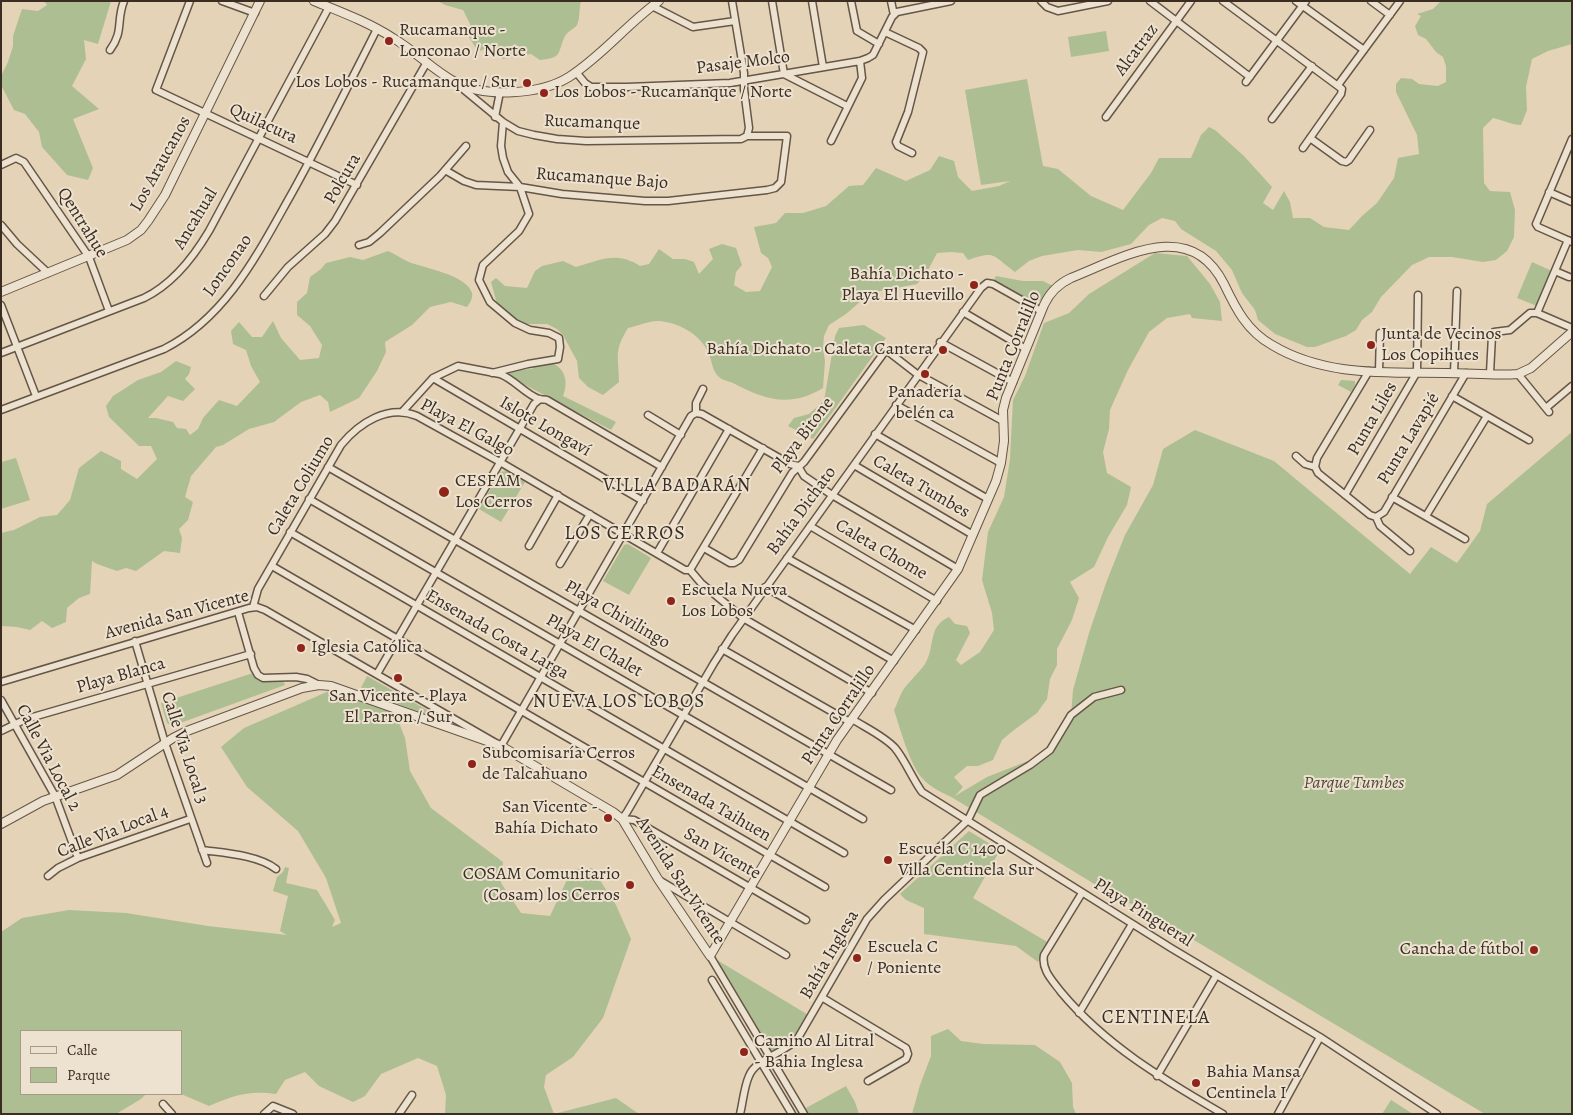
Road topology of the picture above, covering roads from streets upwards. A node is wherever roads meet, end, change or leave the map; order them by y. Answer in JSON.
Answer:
{"nodes":[{"id":1,"x":124,"y":1,"type":"edge"},
{"id":2,"x":190,"y":1,"type":"edge"},
{"id":3,"x":222,"y":1,"type":"edge"},
{"id":4,"x":260,"y":1,"type":"edge"},
{"id":5,"x":314,"y":1,"type":"edge"},
{"id":6,"x":732,"y":1,"type":"edge"},
{"id":7,"x":772,"y":1,"type":"edge"},
{"id":8,"x":812,"y":1,"type":"edge"},
{"id":9,"x":851,"y":1,"type":"edge"},
{"id":10,"x":891,"y":1,"type":"edge"},
{"id":11,"x":951,"y":1,"type":"edge"},
{"id":12,"x":1108,"y":1,"type":"edge"},
{"id":13,"x":1150,"y":1,"type":"edge"},
{"id":14,"x":1191,"y":1,"type":"edge"},
{"id":15,"x":1223,"y":1,"type":"edge"},
{"id":16,"x":1296,"y":1,"type":"edge"},
{"id":17,"x":1370,"y":1,"type":"edge"},
{"id":18,"x":1400,"y":1,"type":"edge"},
{"id":19,"x":1042,"y":2,"type":"edge"},
{"id":20,"x":1094,"y":2,"type":"edge"},
{"id":21,"x":936,"y":3,"type":"edge"},
{"id":22,"x":1304,"y":3,"type":"edge"},
{"id":23,"x":655,"y":4,"type":"edge"},
{"id":24,"x":329,"y":7,"type":"junction"},
{"id":25,"x":255,"y":13,"type":"junction"},
{"id":26,"x":894,"y":15,"type":"junction"},
{"id":27,"x":1390,"y":15,"type":"junction"},
{"id":28,"x":736,"y":21,"type":"junction"},
{"id":29,"x":1177,"y":22,"type":"junction"},
{"id":30,"x":377,"y":28,"type":"junction"},
{"id":31,"x":885,"y":32,"type":"junction"},
{"id":32,"x":1277,"y":41,"type":"junction"},
{"id":33,"x":879,"y":44,"type":"junction"},
{"id":34,"x":110,"y":50,"type":"dead end"},
{"id":35,"x":1364,"y":50,"type":"junction"},
{"id":36,"x":860,"y":61,"type":"junction"},
{"id":37,"x":427,"y":62,"type":"junction"},
{"id":38,"x":1312,"y":66,"type":"junction"},
{"id":39,"x":823,"y":67,"type":"junction"},
{"id":40,"x":576,"y":72,"type":"junction"},
{"id":41,"x":784,"y":74,"type":"junction"},
{"id":42,"x":744,"y":80,"type":"junction"},
{"id":43,"x":454,"y":81,"type":"junction"},
{"id":44,"x":1338,"y":85,"type":"junction"},
{"id":45,"x":500,"y":92,"type":"junction"},
{"id":46,"x":847,"y":106,"type":"junction"},
{"id":47,"x":205,"y":114,"type":"junction"},
{"id":48,"x":495,"y":117,"type":"junction"},
{"id":49,"x":1106,"y":117,"type":"dead end"},
{"id":50,"x":1272,"y":119,"type":"dead end"},
{"id":51,"x":503,"y":122,"type":"junction"},
{"id":52,"x":1370,"y":130,"type":"dead end"},
{"id":53,"x":747,"y":136,"type":"junction"},
{"id":54,"x":787,"y":136,"type":"joint"},
{"id":55,"x":1310,"y":138,"type":"junction"},
{"id":56,"x":1572,"y":138,"type":"edge"},
{"id":57,"x":258,"y":139,"type":"junction"},
{"id":58,"x":831,"y":141,"type":"dead end"},
{"id":59,"x":466,"y":146,"type":"dead end"},
{"id":60,"x":1303,"y":148,"type":"dead end"},
{"id":61,"x":912,"y":153,"type":"dead end"},
{"id":62,"x":1564,"y":157,"type":"junction"},
{"id":63,"x":1572,"y":160,"type":"edge"},
{"id":64,"x":309,"y":162,"type":"junction"},
{"id":65,"x":1,"y":166,"type":"edge"},
{"id":66,"x":445,"y":170,"type":"junction"},
{"id":67,"x":357,"y":185,"type":"junction"},
{"id":68,"x":520,"y":188,"type":"junction"},
{"id":69,"x":1549,"y":192,"type":"junction"},
{"id":70,"x":1572,"y":202,"type":"edge"},
{"id":71,"x":1,"y":226,"type":"edge"},
{"id":72,"x":1570,"y":241,"type":"edge"},
{"id":73,"x":359,"y":245,"type":"dead end"},
{"id":74,"x":89,"y":257,"type":"junction"},
{"id":75,"x":1555,"y":271,"type":"junction"},
{"id":76,"x":48,"y":273,"type":"junction"},
{"id":77,"x":1569,"y":277,"type":"dead end"},
{"id":78,"x":1458,"y":291,"type":"dead end"},
{"id":79,"x":1,"y":292,"type":"edge"},
{"id":80,"x":1418,"y":295,"type":"dead end"},
{"id":81,"x":264,"y":296,"type":"dead end"},
{"id":82,"x":1,"y":305,"type":"edge"},
{"id":83,"x":109,"y":311,"type":"junction"},
{"id":84,"x":1041,"y":311,"type":"junction"},
{"id":85,"x":963,"y":312,"type":"junction"},
{"id":86,"x":1537,"y":312,"type":"junction"},
{"id":87,"x":1572,"y":330,"type":"edge"},
{"id":88,"x":1380,"y":333,"type":"dead end"},
{"id":89,"x":940,"y":342,"type":"junction"},
{"id":90,"x":16,"y":347,"type":"junction"},
{"id":91,"x":1026,"y":349,"type":"junction"},
{"id":92,"x":1,"y":353,"type":"edge"},
{"id":93,"x":1369,"y":371,"type":"junction"},
{"id":94,"x":1379,"y":371,"type":"junction"},
{"id":95,"x":1417,"y":372,"type":"junction"},
{"id":96,"x":492,"y":373,"type":"junction"},
{"id":97,"x":1454,"y":373,"type":"junction"},
{"id":98,"x":1466,"y":373,"type":"junction"},
{"id":99,"x":918,"y":374,"type":"junction"},
{"id":100,"x":1490,"y":374,"type":"junction"},
{"id":101,"x":1518,"y":374,"type":"junction"},
{"id":102,"x":433,"y":378,"type":"junction"},
{"id":103,"x":1012,"y":382,"type":"junction"},
{"id":104,"x":1572,"y":386,"type":"edge"},
{"id":105,"x":703,"y":389,"type":"dead end"},
{"id":106,"x":36,"y":396,"type":"junction"},
{"id":107,"x":1452,"y":396,"type":"junction"},
{"id":108,"x":540,"y":399,"type":"junction"},
{"id":109,"x":896,"y":405,"type":"junction"},
{"id":110,"x":1,"y":410,"type":"edge"},
{"id":111,"x":403,"y":411,"type":"junction"},
{"id":112,"x":696,"y":413,"type":"junction"},
{"id":113,"x":648,"y":415,"type":"dead end"},
{"id":114,"x":1488,"y":416,"type":"junction"},
{"id":115,"x":1003,"y":421,"type":"junction"},
{"id":116,"x":519,"y":429,"type":"junction"},
{"id":117,"x":729,"y":429,"type":"junction"},
{"id":118,"x":681,"y":434,"type":"junction"},
{"id":119,"x":875,"y":434,"type":"junction"},
{"id":120,"x":1528,"y":440,"type":"dead end"},
{"id":121,"x":762,"y":448,"type":"junction"},
{"id":122,"x":1296,"y":456,"type":"dead end"},
{"id":123,"x":500,"y":462,"type":"junction"},
{"id":124,"x":1001,"y":463,"type":"junction"},
{"id":125,"x":854,"y":465,"type":"junction"},
{"id":126,"x":328,"y":466,"type":"junction"},
{"id":127,"x":798,"y":466,"type":"junction"},
{"id":128,"x":662,"y":467,"type":"junction"},
{"id":129,"x":1315,"y":467,"type":"junction"},
{"id":130,"x":558,"y":495,"type":"junction"},
{"id":131,"x":832,"y":495,"type":"junction"},
{"id":132,"x":1345,"y":495,"type":"junction"},
{"id":133,"x":1392,"y":497,"type":"junction"},
{"id":134,"x":309,"y":499,"type":"junction"},
{"id":135,"x":988,"y":499,"type":"junction"},
{"id":136,"x":643,"y":501,"type":"junction"},
{"id":137,"x":590,"y":514,"type":"junction"},
{"id":138,"x":1426,"y":516,"type":"junction"},
{"id":139,"x":1376,"y":517,"type":"junction"},
{"id":140,"x":810,"y":526,"type":"junction"},
{"id":141,"x":290,"y":532,"type":"junction"},
{"id":142,"x":624,"y":534,"type":"junction"},
{"id":143,"x":973,"y":535,"type":"junction"},
{"id":144,"x":455,"y":539,"type":"junction"},
{"id":145,"x":1465,"y":539,"type":"dead end"},
{"id":146,"x":529,"y":546,"type":"dead end"},
{"id":147,"x":704,"y":548,"type":"junction"},
{"id":148,"x":1410,"y":551,"type":"dead end"},
{"id":149,"x":657,"y":553,"type":"junction"},
{"id":150,"x":786,"y":558,"type":"junction"},
{"id":151,"x":560,"y":564,"type":"dead end"},
{"id":152,"x":272,"y":566,"type":"junction"},
{"id":153,"x":958,"y":569,"type":"junction"},
{"id":154,"x":690,"y":570,"type":"junction"},
{"id":155,"x":436,"y":572,"type":"junction"},
{"id":156,"x":765,"y":587,"type":"junction"},
{"id":157,"x":937,"y":600,"type":"junction"},
{"id":158,"x":417,"y":606,"type":"junction"},
{"id":159,"x":253,"y":607,"type":"junction"},
{"id":160,"x":579,"y":611,"type":"junction"},
{"id":161,"x":238,"y":612,"type":"junction"},
{"id":162,"x":744,"y":618,"type":"junction"},
{"id":163,"x":916,"y":630,"type":"junction"},
{"id":164,"x":397,"y":639,"type":"junction"},
{"id":165,"x":135,"y":641,"type":"junction"},
{"id":166,"x":560,"y":644,"type":"junction"},
{"id":167,"x":722,"y":649,"type":"junction"},
{"id":168,"x":251,"y":654,"type":"junction"},
{"id":169,"x":894,"y":662,"type":"junction"},
{"id":170,"x":377,"y":674,"type":"junction"},
{"id":171,"x":541,"y":677,"type":"junction"},
{"id":172,"x":703,"y":681,"type":"junction"},
{"id":173,"x":1,"y":682,"type":"edge"},
{"id":174,"x":148,"y":684,"type":"junction"},
{"id":175,"x":319,"y":685,"type":"junction"},
{"id":176,"x":1121,"y":690,"type":"dead end"},
{"id":177,"x":872,"y":692,"type":"junction"},
{"id":178,"x":1,"y":700,"type":"edge"},
{"id":179,"x":521,"y":711,"type":"junction"},
{"id":180,"x":683,"y":716,"type":"junction"},
{"id":181,"x":851,"y":721,"type":"junction"},
{"id":182,"x":15,"y":723,"type":"junction"},
{"id":183,"x":1,"y":731,"type":"edge"},
{"id":184,"x":165,"y":743,"type":"junction"},
{"id":185,"x":501,"y":746,"type":"junction"},
{"id":186,"x":664,"y":749,"type":"junction"},
{"id":187,"x":829,"y":754,"type":"junction"},
{"id":188,"x":645,"y":782,"type":"junction"},
{"id":189,"x":809,"y":788,"type":"junction"},
{"id":190,"x":891,"y":790,"type":"dead end"},
{"id":191,"x":55,"y":796,"type":"junction"},
{"id":192,"x":190,"y":819,"type":"junction"},
{"id":193,"x":622,"y":819,"type":"junction"},
{"id":194,"x":863,"y":820,"type":"dead end"},
{"id":195,"x":968,"y":820,"type":"junction"},
{"id":196,"x":789,"y":821,"type":"junction"},
{"id":197,"x":1,"y":824,"type":"edge"},
{"id":198,"x":202,"y":850,"type":"junction"},
{"id":199,"x":844,"y":853,"type":"dead end"},
{"id":200,"x":769,"y":855,"type":"junction"},
{"id":201,"x":78,"y":858,"type":"junction"},
{"id":202,"x":207,"y":864,"type":"dead end"},
{"id":203,"x":276,"y":869,"type":"dead end"},
{"id":204,"x":48,"y":876,"type":"dead end"},
{"id":205,"x":658,"y":879,"type":"junction"},
{"id":206,"x":825,"y":887,"type":"dead end"},
{"id":207,"x":750,"y":888,"type":"junction"},
{"id":208,"x":1082,"y":892,"type":"junction"},
{"id":209,"x":806,"y":920,"type":"dead end"},
{"id":210,"x":730,"y":921,"type":"junction"},
{"id":211,"x":1132,"y":924,"type":"junction"},
{"id":212,"x":786,"y":954,"type":"dead end"},
{"id":213,"x":710,"y":956,"type":"junction"},
{"id":214,"x":1216,"y":976,"type":"junction"},
{"id":215,"x":712,"y":980,"type":"dead end"},
{"id":216,"x":823,"y":998,"type":"junction"},
{"id":217,"x":1079,"y":1013,"type":"junction"},
{"id":218,"x":1320,"y":1037,"type":"junction"},
{"id":219,"x":770,"y":1058,"type":"junction"},
{"id":220,"x":762,"y":1062,"type":"junction"},
{"id":221,"x":1158,"y":1076,"type":"junction"},
{"id":222,"x":868,"y":1082,"type":"dead end"},
{"id":223,"x":412,"y":1095,"type":"dead end"},
{"id":224,"x":163,"y":1104,"type":"dead end"},
{"id":225,"x":172,"y":1114,"type":"edge"},
{"id":226,"x":264,"y":1114,"type":"edge"},
{"id":227,"x":293,"y":1114,"type":"edge"},
{"id":228,"x":400,"y":1114,"type":"edge"},
{"id":229,"x":740,"y":1114,"type":"edge"},
{"id":230,"x":792,"y":1114,"type":"edge"},
{"id":231,"x":804,"y":1114,"type":"edge"},
{"id":232,"x":1223,"y":1114,"type":"edge"},
{"id":233,"x":1278,"y":1114,"type":"edge"},
{"id":234,"x":1437,"y":1114,"type":"edge"}],
"edges":[{"from":1,"to":34,"type":"street"},
{"from":2,"to":47,"type":"street","name":"Quilacura"},
{"from":3,"to":25,"type":"street"},
{"from":4,"to":25,"type":"street","name":"Los Araucanos"},
{"from":5,"to":24,"type":"street","name":"Rucamanque"},
{"from":6,"to":28,"type":"street"},
{"from":7,"to":41,"type":"street"},
{"from":8,"to":39,"type":"street"},
{"from":9,"to":33,"type":"street"},
{"from":10,"to":26,"type":"street"},
{"from":11,"to":21,"type":"street"},
{"from":12,"to":20,"type":"street"},
{"from":13,"to":29,"type":"street"},
{"from":14,"to":29,"type":"street","name":"Alcatraz"},
{"from":15,"to":32,"type":"street"},
{"from":16,"to":22,"type":"street"},
{"from":17,"to":27,"type":"street"},
{"from":18,"to":27,"type":"street"},
{"from":19,"to":20,"type":"street"},
{"from":21,"to":26,"type":"street"},
{"from":22,"to":32,"type":"street"},
{"from":22,"to":35,"type":"street"},
{"from":23,"to":28,"type":"street"},
{"from":23,"to":40,"type":"street"},
{"from":24,"to":30,"type":"street","name":"Rucamanque"},
{"from":24,"to":57,"type":"street","name":"Ancahual"},
{"from":25,"to":47,"type":"street","name":"Los Araucanos"},
{"from":26,"to":31,"type":"street"},
{"from":27,"to":35,"type":"street"},
{"from":28,"to":42,"type":"street"},
{"from":29,"to":32,"type":"street"},
{"from":29,"to":49,"type":"street","name":"Alcatraz"},
{"from":30,"to":37,"type":"street","name":"Rucamanque"},
{"from":30,"to":64,"type":"street","name":"Lonconao"},
{"from":31,"to":33,"type":"street"},
{"from":31,"to":61,"type":"street"},
{"from":32,"to":38,"type":"street"},
{"from":33,"to":36,"type":"street"},
{"from":35,"to":44,"type":"street"},
{"from":36,"to":39,"type":"street","name":"Pasaje Molco"},
{"from":36,"to":46,"type":"street"},
{"from":37,"to":43,"type":"street","name":"Rucamanque"},
{"from":37,"to":67,"type":"street","name":"Polcura"},
{"from":38,"to":44,"type":"street"},
{"from":38,"to":50,"type":"street"},
{"from":39,"to":41,"type":"street","name":"Pasaje Molco"},
{"from":40,"to":42,"type":"street","name":"Pasaje Molco"},
{"from":40,"to":45,"type":"street"},
{"from":41,"to":42,"type":"street","name":"Pasaje Molco"},
{"from":41,"to":46,"type":"street"},
{"from":42,"to":53,"type":"street"},
{"from":43,"to":45,"type":"street"},
{"from":43,"to":48,"type":"street","name":"Rucamanque"},
{"from":44,"to":55,"type":"street"},
{"from":45,"to":48,"type":"street"},
{"from":46,"to":58,"type":"street"},
{"from":47,"to":57,"type":"street","name":"Quilacura"},
{"from":47,"to":74,"type":"street","name":"Los Araucanos"},
{"from":48,"to":51,"type":"street","name":"Rucamanque"},
{"from":51,"to":53,"type":"street","name":"Rucamanque"},
{"from":51,"to":68,"type":"street"},
{"from":52,"to":55,"type":"street"},
{"from":53,"to":54,"type":"street","name":"Rucamanque"},
{"from":54,"to":68,"type":"street","name":"Rucamanque Bajo"},
{"from":55,"to":60,"type":"street"},
{"from":56,"to":62,"type":"street"},
{"from":57,"to":64,"type":"street","name":"Quilacura"},
{"from":57,"to":83,"type":"street","name":"Ancahual"},
{"from":59,"to":66,"type":"street"},
{"from":62,"to":63,"type":"street"},
{"from":62,"to":69,"type":"street"},
{"from":64,"to":67,"type":"street","name":"Quilacura"},
{"from":64,"to":106,"type":"street","name":"Lonconao"},
{"from":65,"to":74,"type":"street","name":"Qentrahue"},
{"from":66,"to":68,"type":"street"},
{"from":66,"to":73,"type":"street"},
{"from":67,"to":81,"type":"street","name":"Polcura"},
{"from":68,"to":96,"type":"street"},
{"from":69,"to":70,"type":"street"},
{"from":69,"to":72,"type":"street"},
{"from":71,"to":76,"type":"street"},
{"from":72,"to":75,"type":"street"},
{"from":74,"to":76,"type":"street","name":"Los Araucanos"},
{"from":74,"to":83,"type":"street","name":"Qentrahue"},
{"from":75,"to":77,"type":"street"},
{"from":75,"to":86,"type":"street"},
{"from":76,"to":79,"type":"street","name":"Los Araucanos"},
{"from":78,"to":97,"type":"street"},
{"from":80,"to":95,"type":"street","name":"Punta Liles"},
{"from":82,"to":90,"type":"street"},
{"from":83,"to":90,"type":"street","name":"Ancahual"},
{"from":84,"to":85,"type":"street","name":"Bahía Dichato"},
{"from":84,"to":91,"type":"street","name":"Punta Corralillo"},
{"from":84,"to":93,"type":"street","name":"Punta Corralillo"},
{"from":85,"to":89,"type":"street","name":"Bahía Dichato"},
{"from":85,"to":91,"type":"street"},
{"from":86,"to":87,"type":"street"},
{"from":86,"to":100,"type":"street"},
{"from":87,"to":101,"type":"street"},
{"from":88,"to":94,"type":"street"},
{"from":89,"to":99,"type":"street","name":"Bahía Dichato"},
{"from":89,"to":103,"type":"street"},
{"from":90,"to":92,"type":"street","name":"Ancahual"},
{"from":90,"to":106,"type":"street"},
{"from":91,"to":103,"type":"street","name":"Punta Corralillo"},
{"from":93,"to":94,"type":"street","name":"Punta Corralillo"},
{"from":93,"to":129,"type":"street"},
{"from":94,"to":95,"type":"street","name":"Punta Corralillo"},
{"from":95,"to":97,"type":"street","name":"Punta Corralillo"},
{"from":95,"to":132,"type":"street","name":"Punta Liles"},
{"from":96,"to":102,"type":"street"},
{"from":96,"to":108,"type":"street"},
{"from":97,"to":98,"type":"street","name":"Punta Corralillo"},
{"from":98,"to":100,"type":"street","name":"Punta Corralillo"},
{"from":98,"to":107,"type":"street","name":"Punta Lavapié"},
{"from":99,"to":109,"type":"street","name":"Bahía Dichato"},
{"from":99,"to":115,"type":"street"},
{"from":99,"to":127,"type":"street","name":"Playa Bitone"},
{"from":100,"to":101,"type":"street","name":"Punta Corralillo"},
{"from":101,"to":104,"type":"street"},
{"from":102,"to":111,"type":"street"},
{"from":102,"to":116,"type":"street","name":"Islote Longaví"},
{"from":103,"to":115,"type":"street","name":"Punta Corralillo"},
{"from":105,"to":112,"type":"street"},
{"from":106,"to":110,"type":"street","name":"Lonconao"},
{"from":107,"to":114,"type":"street"},
{"from":107,"to":133,"type":"street","name":"Punta Lavapié"},
{"from":108,"to":116,"type":"street"},
{"from":108,"to":128,"type":"street"},
{"from":109,"to":119,"type":"street","name":"Bahía Dichato"},
{"from":109,"to":124,"type":"street"},
{"from":111,"to":123,"type":"street","name":"Playa El Galgo"},
{"from":111,"to":126,"type":"street","name":"Caleta Coliumo"},
{"from":112,"to":117,"type":"street"},
{"from":112,"to":118,"type":"street"},
{"from":113,"to":118,"type":"street"},
{"from":114,"to":120,"type":"street"},
{"from":114,"to":138,"type":"street"},
{"from":115,"to":124,"type":"street","name":"Punta Corralillo"},
{"from":116,"to":123,"type":"street"},
{"from":116,"to":136,"type":"street","name":"Islote Longaví"},
{"from":117,"to":121,"type":"street"},
{"from":117,"to":149,"type":"street"},
{"from":118,"to":128,"type":"street"},
{"from":119,"to":125,"type":"street","name":"Bahía Dichato"},
{"from":119,"to":135,"type":"street"},
{"from":121,"to":127,"type":"street"},
{"from":121,"to":147,"type":"street"},
{"from":122,"to":129,"type":"street"},
{"from":123,"to":130,"type":"street","name":"Playa El Galgo"},
{"from":123,"to":144,"type":"street"},
{"from":124,"to":135,"type":"street","name":"Punta Corralillo"},
{"from":125,"to":131,"type":"street","name":"Bahía Dichato"},
{"from":125,"to":143,"type":"street","name":"Caleta Tumbes"},
{"from":126,"to":134,"type":"street","name":"Caleta Coliumo"},
{"from":126,"to":144,"type":"street","name":"Playa Chivilingo"},
{"from":127,"to":131,"type":"street"},
{"from":127,"to":147,"type":"street","name":"Playa Bitone"},
{"from":128,"to":136,"type":"street"},
{"from":129,"to":132,"type":"street"},
{"from":130,"to":137,"type":"street","name":"Playa El Galgo"},
{"from":130,"to":146,"type":"street"},
{"from":131,"to":140,"type":"street","name":"Bahía Dichato"},
{"from":131,"to":153,"type":"street"},
{"from":132,"to":139,"type":"street"},
{"from":133,"to":138,"type":"street"},
{"from":133,"to":139,"type":"street","name":"Punta Lavapié"},
{"from":134,"to":141,"type":"street","name":"Caleta Coliumo"},
{"from":134,"to":155,"type":"street","name":"Playa El Chalet"},
{"from":135,"to":143,"type":"street","name":"Punta Corralillo"},
{"from":136,"to":142,"type":"street"},
{"from":137,"to":142,"type":"street","name":"Playa El Galgo"},
{"from":137,"to":151,"type":"street"},
{"from":138,"to":145,"type":"street"},
{"from":139,"to":148,"type":"street"},
{"from":140,"to":150,"type":"street","name":"Bahía Dichato"},
{"from":140,"to":157,"type":"street","name":"Caleta Chome"},
{"from":141,"to":152,"type":"street","name":"Caleta Coliumo"},
{"from":141,"to":158,"type":"street","name":"Ensenada Costa Larga"},
{"from":142,"to":149,"type":"street","name":"Playa El Galgo"},
{"from":142,"to":160,"type":"street"},
{"from":143,"to":153,"type":"street","name":"Punta Corralillo"},
{"from":144,"to":155,"type":"street"},
{"from":144,"to":160,"type":"street","name":"Playa Chivilingo"},
{"from":147,"to":154,"type":"street"},
{"from":149,"to":154,"type":"street","name":"Playa El Galgo"},
{"from":150,"to":156,"type":"street","name":"Bahía Dichato"},
{"from":150,"to":163,"type":"street"},
{"from":152,"to":159,"type":"street","name":"Caleta Coliumo"},
{"from":152,"to":164,"type":"street","name":"Ensenada Taihuen"},
{"from":153,"to":157,"type":"street","name":"Punta Corralillo"},
{"from":154,"to":162,"type":"street","name":"Playa El Galgo"},
{"from":155,"to":158,"type":"street"},
{"from":155,"to":166,"type":"street","name":"Playa El Chalet"},
{"from":156,"to":162,"type":"street","name":"Bahía Dichato"},
{"from":156,"to":169,"type":"street"},
{"from":157,"to":163,"type":"street","name":"Punta Corralillo"},
{"from":158,"to":164,"type":"street"},
{"from":158,"to":171,"type":"street","name":"Ensenada Costa Larga"},
{"from":159,"to":161,"type":"street","name":"Avenida San Vicente"},
{"from":159,"to":170,"type":"street","name":"Avenida San Vicente"},
{"from":160,"to":166,"type":"street"},
{"from":160,"to":172,"type":"street","name":"Playa Chivilingo"},
{"from":161,"to":165,"type":"street","name":"Avenida San Vicente"},
{"from":161,"to":168,"type":"street"},
{"from":162,"to":167,"type":"street","name":"Bahía Dichato"},
{"from":162,"to":177,"type":"street","name":"Playa El Galgo"},
{"from":163,"to":169,"type":"street","name":"Punta Corralillo"},
{"from":164,"to":170,"type":"street"},
{"from":164,"to":179,"type":"street","name":"Ensenada Taihuen"},
{"from":165,"to":173,"type":"street","name":"Avenida San Vicente"},
{"from":165,"to":174,"type":"street","name":"Calle Via Local 3"},
{"from":166,"to":171,"type":"street"},
{"from":166,"to":180,"type":"street","name":"Playa El Chalet"},
{"from":167,"to":172,"type":"street","name":"Bahía Dichato"},
{"from":167,"to":181,"type":"street","name":"Playa Pingueral"},
{"from":168,"to":174,"type":"street","name":"Playa Blanca"},
{"from":168,"to":175,"type":"street"},
{"from":169,"to":177,"type":"street","name":"Punta Corralillo"},
{"from":170,"to":185,"type":"street","name":"Avenida San Vicente"},
{"from":171,"to":179,"type":"street"},
{"from":171,"to":186,"type":"street","name":"Ensenada Costa Larga"},
{"from":172,"to":180,"type":"street","name":"Bahía Dichato"},
{"from":172,"to":187,"type":"street","name":"Playa Chivilingo"},
{"from":174,"to":182,"type":"street","name":"Playa Blanca"},
{"from":174,"to":184,"type":"street","name":"Calle Via Local 3"},
{"from":175,"to":184,"type":"street"},
{"from":175,"to":185,"type":"street"},
{"from":176,"to":195,"type":"street"},
{"from":177,"to":181,"type":"street","name":"Punta Corralillo"},
{"from":178,"to":182,"type":"street","name":"Calle Via Local 2"},
{"from":179,"to":185,"type":"street"},
{"from":179,"to":188,"type":"street","name":"Ensenada Taihuen"},
{"from":180,"to":186,"type":"street","name":"Bahía Dichato"},
{"from":180,"to":189,"type":"street","name":"Playa El Chalet"},
{"from":181,"to":187,"type":"street","name":"Punta Corralillo"},
{"from":181,"to":195,"type":"street","name":"Playa Pingueral"},
{"from":182,"to":183,"type":"street","name":"Playa Blanca"},
{"from":182,"to":191,"type":"street","name":"Calle Via Local 2"},
{"from":184,"to":191,"type":"street"},
{"from":184,"to":192,"type":"street","name":"Calle Via Local 3"},
{"from":185,"to":193,"type":"street","name":"Avenida San Vicente"},
{"from":186,"to":188,"type":"street","name":"Bahía Dichato"},
{"from":186,"to":196,"type":"street","name":"Ensenada Costa Larga"},
{"from":187,"to":189,"type":"street","name":"Punta Corralillo"},
{"from":187,"to":190,"type":"street","name":"Playa Chivilingo"},
{"from":188,"to":193,"type":"street","name":"Bahía Dichato"},
{"from":188,"to":200,"type":"street","name":"Ensenada Taihuen"},
{"from":189,"to":194,"type":"street","name":"Playa El Chalet"},
{"from":189,"to":196,"type":"street","name":"Punta Corralillo"},
{"from":191,"to":197,"type":"street"},
{"from":191,"to":201,"type":"street","name":"Calle Via Local 2"},
{"from":192,"to":198,"type":"street","name":"Calle Via Local 3"},
{"from":192,"to":201,"type":"street","name":"Calle Via Local 4"},
{"from":193,"to":205,"type":"street","name":"Avenida San Vicente"},
{"from":193,"to":207,"type":"street","name":"San Vicente"},
{"from":195,"to":208,"type":"street","name":"Playa Pingueral"},
{"from":195,"to":216,"type":"street","name":"Bahía Inglesa"},
{"from":196,"to":199,"type":"street","name":"Ensenada Costa Larga"},
{"from":196,"to":200,"type":"street","name":"Punta Corralillo"},
{"from":198,"to":202,"type":"street","name":"Calle Via Local 3"},
{"from":198,"to":203,"type":"street"},
{"from":200,"to":206,"type":"street","name":"Ensenada Taihuen"},
{"from":200,"to":207,"type":"street","name":"Punta Corralillo"},
{"from":201,"to":204,"type":"street","name":"Calle Via Local 4"},
{"from":205,"to":210,"type":"street"},
{"from":205,"to":213,"type":"street","name":"Avenida San Vicente"},
{"from":207,"to":209,"type":"street","name":"San Vicente"},
{"from":207,"to":210,"type":"street","name":"Punta Corralillo"},
{"from":208,"to":211,"type":"street","name":"Playa Pingueral"},
{"from":208,"to":217,"type":"street"},
{"from":210,"to":212,"type":"street"},
{"from":210,"to":213,"type":"street","name":"Punta Corralillo"},
{"from":211,"to":214,"type":"street","name":"Playa Pingueral"},
{"from":211,"to":217,"type":"street"},
{"from":213,"to":219,"type":"street","name":"Avenida San Vicente"},
{"from":214,"to":218,"type":"street","name":"Playa Pingueral"},
{"from":214,"to":221,"type":"street"},
{"from":215,"to":220,"type":"street"},
{"from":216,"to":219,"type":"street","name":"Bahía Inglesa"},
{"from":216,"to":222,"type":"street"},
{"from":217,"to":221,"type":"street"},
{"from":218,"to":233,"type":"street"},
{"from":218,"to":234,"type":"street","name":"Playa Pingueral"},
{"from":219,"to":220,"type":"street","name":"Bahía Inglesa"},
{"from":219,"to":231,"type":"street","name":"Avenida San Vicente"},
{"from":220,"to":229,"type":"street"},
{"from":220,"to":230,"type":"street"},
{"from":221,"to":232,"type":"street"},
{"from":223,"to":228,"type":"street"},
{"from":224,"to":225,"type":"street"},
{"from":226,"to":227,"type":"street"}]}
